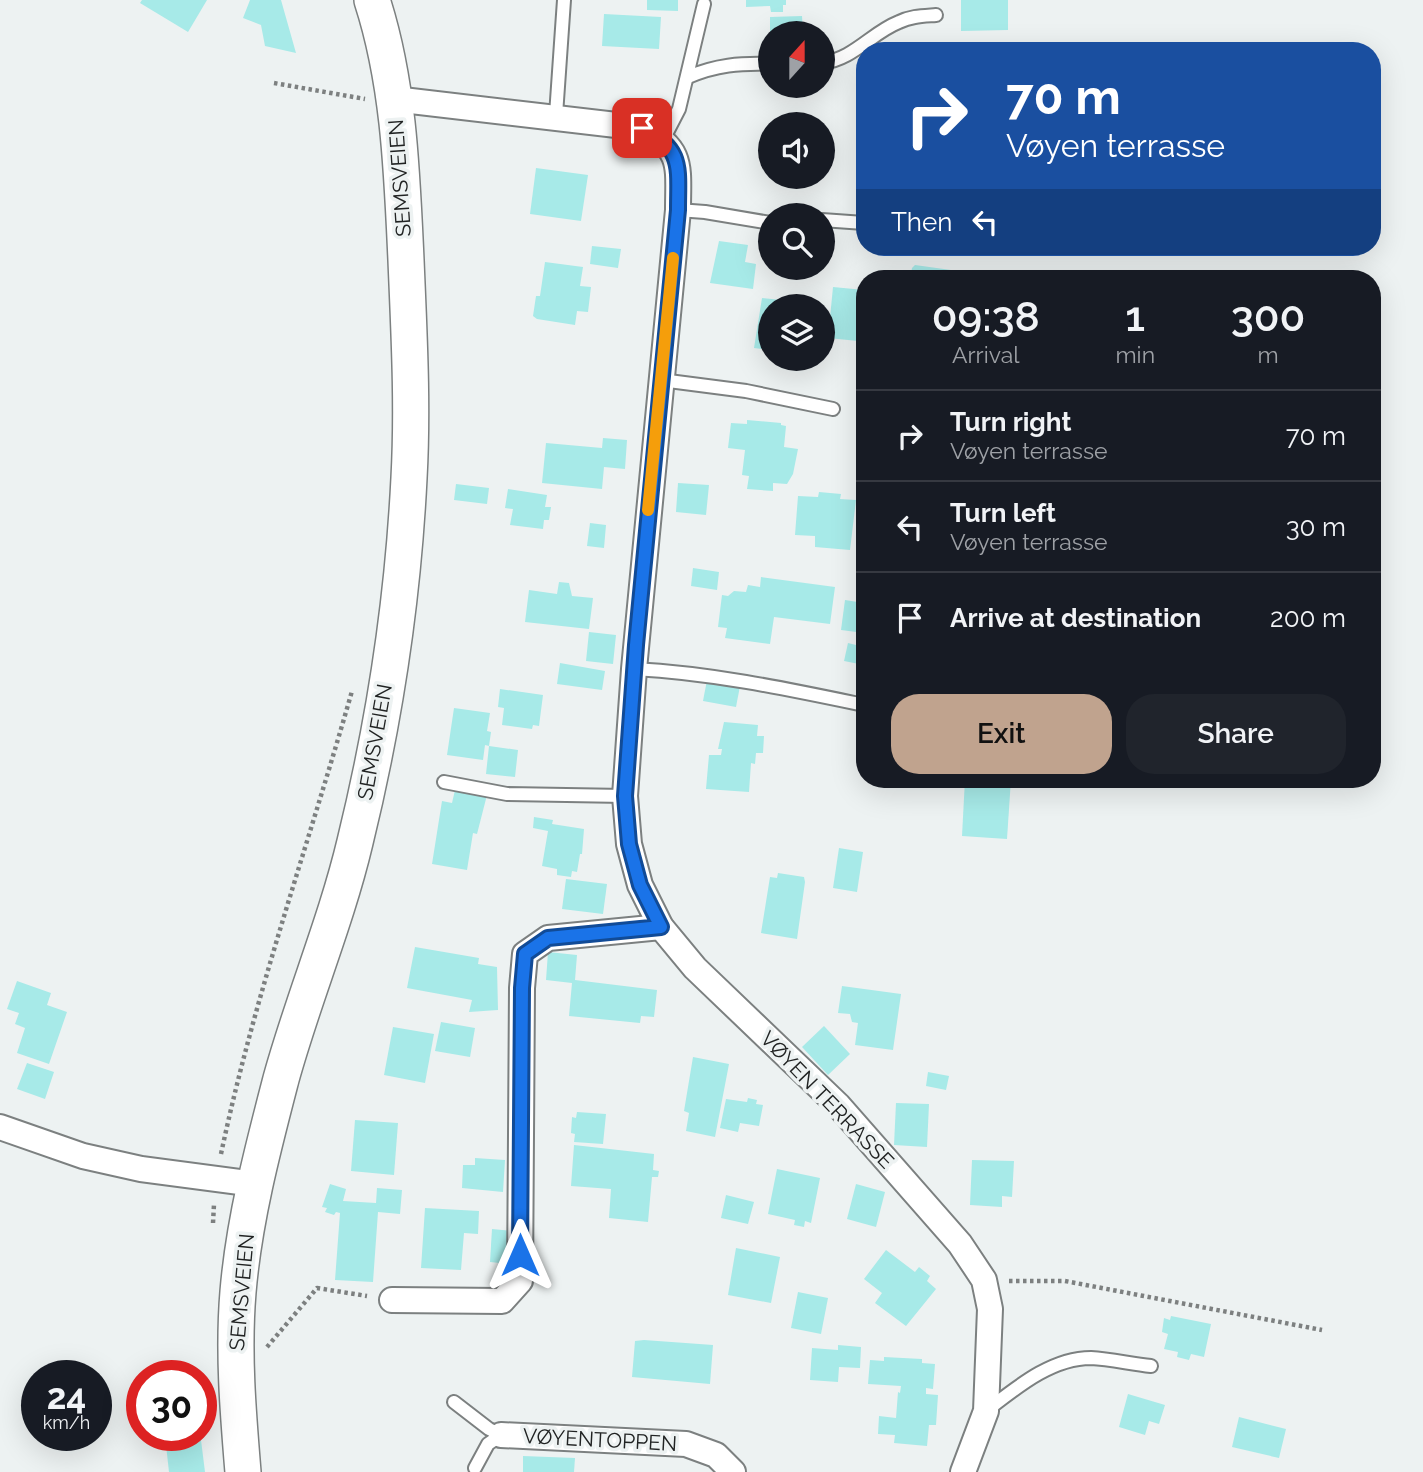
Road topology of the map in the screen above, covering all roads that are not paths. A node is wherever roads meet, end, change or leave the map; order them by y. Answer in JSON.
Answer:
{"nodes":[{"id":1,"x":372,"y":0,"type":"edge"},
{"id":2,"x":564,"y":0,"type":"edge"},
{"id":3,"x":704,"y":4,"type":"dead end"},
{"id":4,"x":936,"y":15,"type":"dead end"},
{"id":5,"x":868,"y":42,"type":"edge"},
{"id":6,"x":856,"y":50,"type":"edge"},
{"id":7,"x":835,"y":60,"type":"edge"},
{"id":8,"x":758,"y":64,"type":"edge"},
{"id":9,"x":688,"y":76,"type":"junction"},
{"id":10,"x":374,"y":103,"type":"junction"},
{"id":11,"x":556,"y":115,"type":"junction"},
{"id":12,"x":664,"y":138,"type":"junction"},
{"id":13,"x":678,"y":210,"type":"junction"},
{"id":14,"x":758,"y":221,"type":"edge"},
{"id":15,"x":835,"y":221,"type":"edge"},
{"id":16,"x":856,"y":222,"type":"edge"},
{"id":17,"x":661,"y":380,"type":"junction"},
{"id":18,"x":833,"y":409,"type":"dead end"},
{"id":19,"x":634,"y":669,"type":"junction"},
{"id":20,"x":856,"y":703,"type":"edge"},
{"id":21,"x":444,"y":782,"type":"dead end"},
{"id":22,"x":625,"y":796,"type":"junction"},
{"id":23,"x":661,"y":927,"type":"junction"},
{"id":24,"x":0,"y":1127,"type":"edge"},
{"id":25,"x":255,"y":1184,"type":"junction"},
{"id":26,"x":392,"y":1300,"type":"road end"},
{"id":27,"x":1151,"y":1366,"type":"dead end"},
{"id":28,"x":454,"y":1402,"type":"dead end"},
{"id":29,"x":985,"y":1411,"type":"junction"},
{"id":30,"x":501,"y":1435,"type":"junction"},
{"id":31,"x":475,"y":1468,"type":"dead end"},
{"id":32,"x":243,"y":1472,"type":"edge"},
{"id":33,"x":733,"y":1472,"type":"edge"},
{"id":34,"x":963,"y":1472,"type":"edge"}],
"edges":[{"from":1,"to":10,"type":"main road","name":"SEMSVEIEN"},
{"from":2,"to":11,"type":"lane"},
{"from":3,"to":9,"type":"lane"},
{"from":4,"to":5,"type":"lane"},
{"from":6,"to":7,"type":"lane"},
{"from":8,"to":9,"type":"lane"},
{"from":9,"to":12,"type":"lane"},
{"from":10,"to":11,"type":"street"},
{"from":10,"to":25,"type":"main road","name":"SEMSVEIEN"},
{"from":11,"to":12,"type":"street"},
{"from":12,"to":13,"type":"street","name":"VØYEN TERRASSE"},
{"from":13,"to":14,"type":"lane"},
{"from":13,"to":17,"type":"street","name":"VØYEN TERRASSE"},
{"from":15,"to":16,"type":"lane"},
{"from":17,"to":18,"type":"lane"},
{"from":17,"to":19,"type":"street","name":"VØYEN TERRASSE"},
{"from":19,"to":20,"type":"lane"},
{"from":19,"to":22,"type":"street","name":"VØYEN TERRASSE"},
{"from":21,"to":22,"type":"lane"},
{"from":22,"to":23,"type":"street","name":"VØYEN TERRASSE"},
{"from":23,"to":26,"type":"street"},
{"from":23,"to":29,"type":"street","name":"VØYEN TERRASSE"},
{"from":24,"to":25,"type":"street"},
{"from":25,"to":32,"type":"main road","name":"SEMSVEIEN"},
{"from":27,"to":29,"type":"lane"},
{"from":28,"to":30,"type":"lane"},
{"from":29,"to":34,"type":"street"},
{"from":30,"to":31,"type":"lane"},
{"from":30,"to":33,"type":"street","name":"VØYENTOPPEN"}]}
